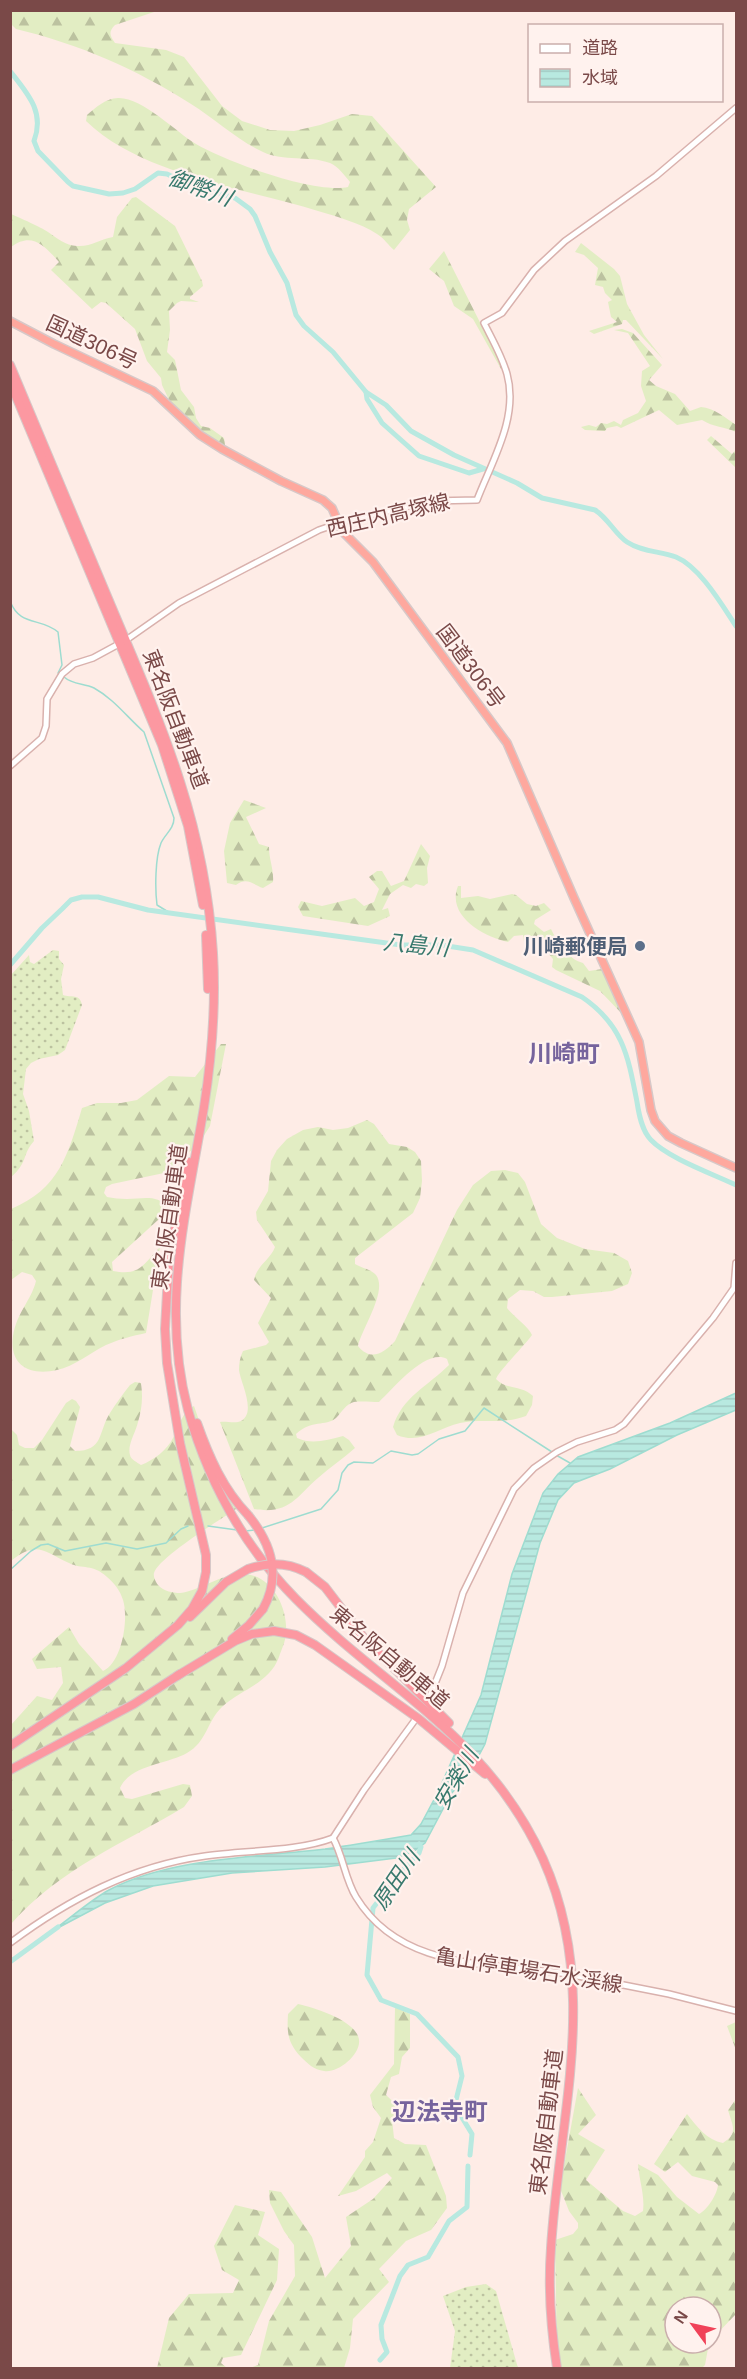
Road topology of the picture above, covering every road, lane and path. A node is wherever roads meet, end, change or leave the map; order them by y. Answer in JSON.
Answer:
{"nodes":[{"id":1,"x":736,"y":108,"type":"edge"},
{"id":2,"x":10,"y":321,"type":"edge"},
{"id":3,"x":10,"y":364,"type":"edge"},
{"id":4,"x":10,"y":382,"type":"edge"},
{"id":5,"x":45,"y":434,"type":"dead end"},
{"id":6,"x":68,"y":489,"type":"dead end"},
{"id":7,"x":338,"y":524,"type":"junction"},
{"id":8,"x":95,"y":566,"type":"junction"},
{"id":9,"x":129,"y":638,"type":"dead end"},
{"id":10,"x":117,"y":645,"type":"dead end"},
{"id":11,"x":10,"y":766,"type":"edge"},
{"id":12,"x":205,"y":901,"type":"junction"},
{"id":13,"x":208,"y":926,"type":"junction"},
{"id":14,"x":189,"y":1162,"type":"junction"},
{"id":15,"x":736,"y":1168,"type":"edge"},
{"id":16,"x":736,"y":1263,"type":"edge"},
{"id":17,"x":175,"y":1304,"type":"junction"},
{"id":18,"x":234,"y":1524,"type":"junction"},
{"id":19,"x":177,"y":1676,"type":"junction"},
{"id":20,"x":430,"y":1696,"type":"dead end"},
{"id":21,"x":79,"y":1700,"type":"junction"},
{"id":22,"x":415,"y":1720,"type":"dead end"},
{"id":23,"x":444,"y":1728,"type":"junction"},
{"id":24,"x":10,"y":1746,"type":"edge"},
{"id":25,"x":10,"y":1770,"type":"edge"},
{"id":26,"x":486,"y":1771,"type":"junction"},
{"id":27,"x":334,"y":1840,"type":"junction"},
{"id":28,"x":10,"y":1943,"type":"edge"},
{"id":29,"x":736,"y":2011,"type":"edge"},
{"id":30,"x":555,"y":2368,"type":"edge"}],
"edges":[{"from":1,"to":7,"type":"main road","name":"西庄内高塚線"},
{"from":2,"to":7,"type":"highway","name":"国道306号"},
{"from":3,"to":5,"type":"highway"},
{"from":3,"to":8,"type":"highway","name":"東名阪自動車道"},
{"from":4,"to":12,"type":"highway","name":"東名阪自動車道"},
{"from":6,"to":8,"type":"highway"},
{"from":7,"to":9,"type":"main road","name":"西庄内高塚線"},
{"from":7,"to":15,"type":"highway","name":"国道306号"},
{"from":8,"to":12,"type":"highway","name":"東名阪自動車道"},
{"from":10,"to":11,"type":"main road"},
{"from":12,"to":13,"type":"highway","name":"東名阪自動車道"},
{"from":13,"to":14,"type":"highway","name":"東名阪自動車道"},
{"from":13,"to":17,"type":"highway","name":"東名阪自動車道"},
{"from":14,"to":18,"type":"highway","name":"東名阪自動車道"},
{"from":14,"to":21,"type":"highway"},
{"from":16,"to":20,"type":"main road"},
{"from":17,"to":18,"type":"highway","name":"東名阪自動車道"},
{"from":17,"to":19,"type":"highway","bridge":true},
{"from":18,"to":23,"type":"highway","name":"東名阪自動車道"},
{"from":19,"to":23,"type":"highway"},
{"from":19,"to":25,"type":"highway"},
{"from":21,"to":23,"type":"highway","bridge":true},
{"from":21,"to":24,"type":"highway"},
{"from":22,"to":27,"type":"main road"},
{"from":23,"to":26,"type":"highway","name":"東名阪自動車道"},
{"from":26,"to":30,"type":"highway","name":"東名阪自動車道"},
{"from":26,"to":30,"type":"highway","name":"東名阪自動車道"},
{"from":27,"to":28,"type":"main road"},
{"from":27,"to":29,"type":"main road","name":"亀山停車場石水渓線","bridge":true}]}
